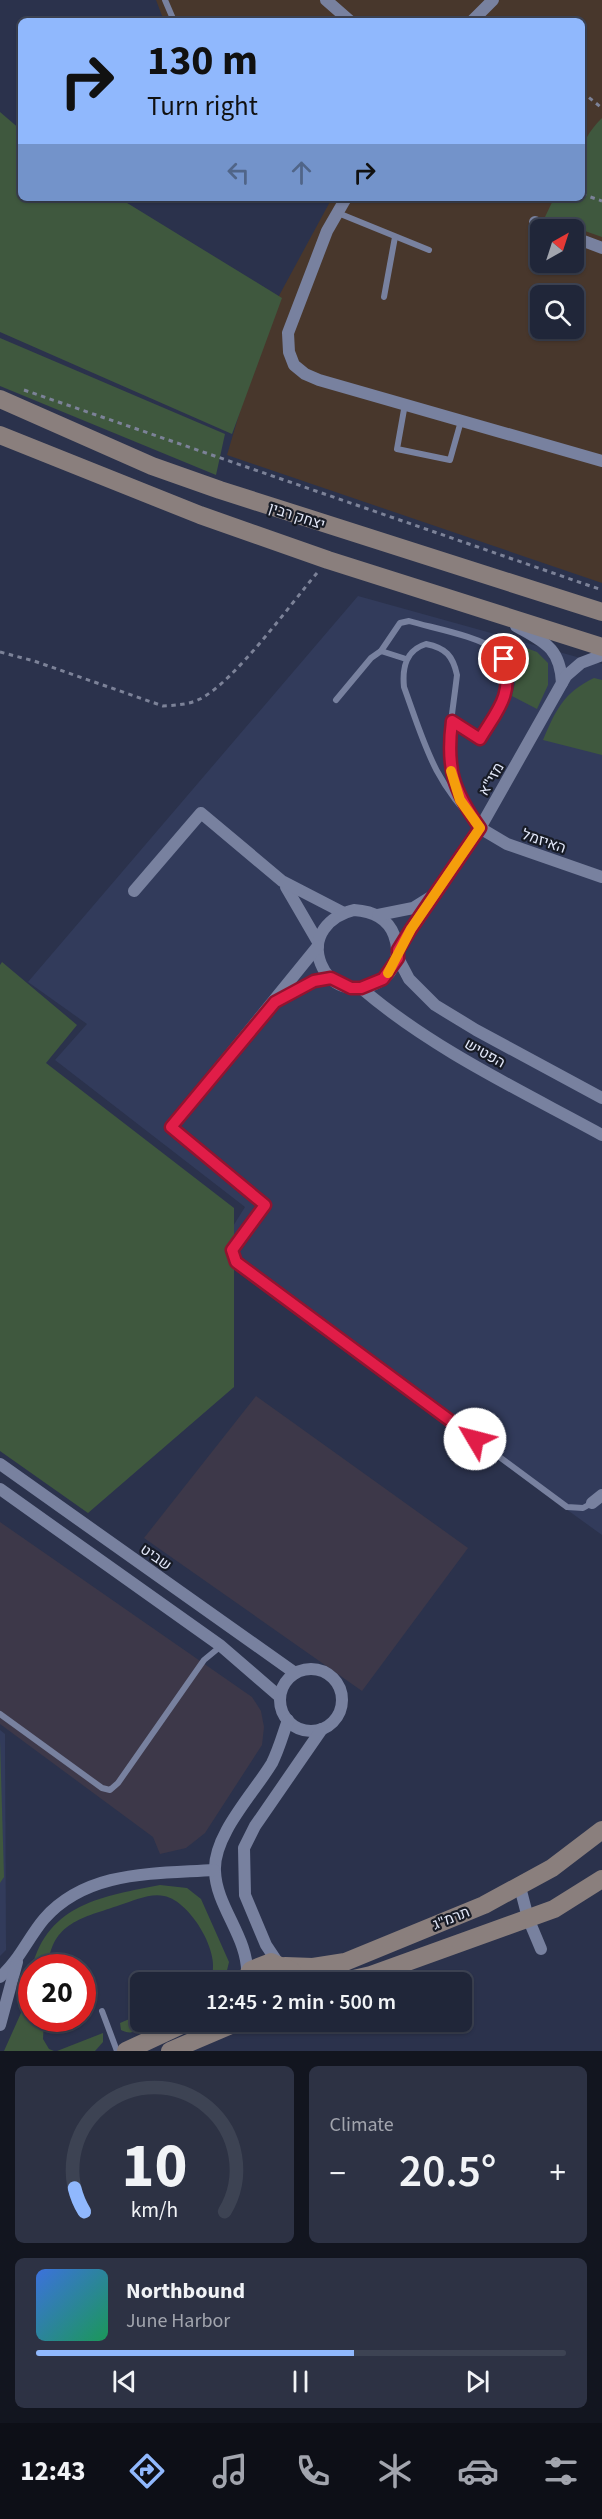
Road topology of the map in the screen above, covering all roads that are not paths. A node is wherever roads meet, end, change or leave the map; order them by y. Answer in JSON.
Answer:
{"nodes":[{"id":1,"x":165,"y":0,"type":"edge"},
{"id":2,"x":326,"y":0,"type":"edge"},
{"id":3,"x":493,"y":0,"type":"edge"},
{"id":4,"x":173,"y":18,"type":"edge"},
{"id":5,"x":347,"y":18,"type":"edge"},
{"id":6,"x":475,"y":18,"type":"edge"},
{"id":7,"x":344,"y":201,"type":"edge"},
{"id":8,"x":338,"y":213,"type":"junction"},
{"id":9,"x":395,"y":237,"type":"junction"},
{"id":10,"x":584,"y":241,"type":"edge"},
{"id":11,"x":602,"y":248,"type":"edge"},
{"id":12,"x":429,"y":250,"type":"dead end"},
{"id":13,"x":384,"y":297,"type":"dead end"},
{"id":14,"x":0,"y":399,"type":"edge"},
{"id":15,"x":405,"y":403,"type":"junction"},
{"id":16,"x":461,"y":421,"type":"junction"},
{"id":17,"x":0,"y":435,"type":"edge"},
{"id":18,"x":602,"y":461,"type":"edge"},
{"id":19,"x":491,"y":612,"type":"junction"},
{"id":20,"x":602,"y":612,"type":"edge"},
{"id":21,"x":602,"y":647,"type":"edge"},
{"id":22,"x":381,"y":651,"type":"junction"},
{"id":23,"x":602,"y":655,"type":"edge"},
{"id":24,"x":406,"y":660,"type":"junction"},
{"id":25,"x":562,"y":683,"type":"junction"},
{"id":26,"x":336,"y":700,"type":"dead end"},
{"id":27,"x":452,"y":721,"type":"junction"},
{"id":28,"x":480,"y":828,"type":"junction"},
{"id":29,"x":602,"y":878,"type":"edge"},
{"id":30,"x":282,"y":881,"type":"junction"},
{"id":31,"x":440,"y":886,"type":"junction"},
{"id":32,"x":134,"y":891,"type":"dead end"},
{"id":33,"x":342,"y":912,"type":"junction"},
{"id":34,"x":378,"y":915,"type":"junction"},
{"id":35,"x":318,"y":944,"type":"junction"},
{"id":36,"x":398,"y":954,"type":"junction"},
{"id":37,"x":331,"y":978,"type":"junction"},
{"id":38,"x":361,"y":988,"type":"junction"},
{"id":39,"x":275,"y":1002,"type":"junction"},
{"id":40,"x":602,"y":1098,"type":"edge"},
{"id":41,"x":171,"y":1127,"type":"joint"},
{"id":42,"x":602,"y":1135,"type":"edge"},
{"id":43,"x":0,"y":1464,"type":"edge"},
{"id":44,"x":0,"y":1489,"type":"edge"},
{"id":45,"x":597,"y":1499,"type":"edge"},
{"id":46,"x":221,"y":1647,"type":"junction"},
{"id":47,"x":295,"y":1673,"type":"junction"},
{"id":48,"x":280,"y":1697,"type":"junction"},
{"id":49,"x":0,"y":1714,"type":"edge"},
{"id":50,"x":288,"y":1720,"type":"junction"},
{"id":51,"x":322,"y":1729,"type":"junction"},
{"id":52,"x":602,"y":1830,"type":"edge"},
{"id":53,"x":214,"y":1870,"type":"junction"},
{"id":54,"x":602,"y":1879,"type":"edge"},
{"id":55,"x":520,"y":1887,"type":"junction"},
{"id":56,"x":528,"y":1918,"type":"junction"},
{"id":57,"x":541,"y":1949,"type":"dead end"},
{"id":58,"x":17,"y":1960,"type":"junction"},
{"id":59,"x":282,"y":1964,"type":"junction"},
{"id":60,"x":245,"y":1972,"type":"edge"},
{"id":61,"x":251,"y":1972,"type":"edge"},
{"id":62,"x":293,"y":1972,"type":"edge"},
{"id":63,"x":379,"y":1972,"type":"edge"},
{"id":64,"x":0,"y":1977,"type":"edge"},
{"id":65,"x":102,"y":2011,"type":"dead end"},
{"id":66,"x":0,"y":2025,"type":"edge"},
{"id":67,"x":167,"y":2032,"type":"edge"},
{"id":68,"x":216,"y":2032,"type":"edge"},
{"id":69,"x":178,"y":2049,"type":"edge"},
{"id":70,"x":117,"y":2051,"type":"edge"},
{"id":71,"x":126,"y":2051,"type":"edge"}],
"edges":[{"from":1,"to":4,"type":"lane"},
{"from":2,"to":5,"type":"street"},
{"from":3,"to":6,"type":"street"},
{"from":7,"to":8,"type":"street"},
{"from":8,"to":9,"type":"lane"},
{"from":8,"to":15,"type":"street"},
{"from":9,"to":12,"type":"lane"},
{"from":9,"to":13,"type":"lane"},
{"from":10,"to":11,"type":"street"},
{"from":14,"to":20,"type":"main road","name":"יצחק רבין"},
{"from":15,"to":16,"type":"street"},
{"from":15,"to":16,"type":"lane"},
{"from":16,"to":18,"type":"street"},
{"from":17,"to":19,"type":"main road","name":"יצחק רבין"},
{"from":19,"to":21,"type":"main road","name":"יצחק רבין"},
{"from":19,"to":25,"type":"street"},
{"from":22,"to":24,"type":"lane"},
{"from":22,"to":26,"type":"lane"},
{"from":22,"to":27,"type":"lane"},
{"from":23,"to":25,"type":"street","name":"מזי\"א"},
{"from":24,"to":27,"type":"lane"},
{"from":24,"to":28,"type":"lane"},
{"from":25,"to":28,"type":"street","name":"מזי\"א"},
{"from":27,"to":28,"type":"lane"},
{"from":28,"to":29,"type":"street","name":"האיזמל"},
{"from":28,"to":31,"type":"street","name":"מזי\"א"},
{"from":30,"to":32,"type":"street"},
{"from":30,"to":33,"type":"street"},
{"from":30,"to":35,"type":"street"},
{"from":31,"to":34,"type":"street","name":"מזי\"א"},
{"from":31,"to":36,"type":"street","name":"מזי\"א"},
{"from":33,"to":34,"type":"street"},
{"from":33,"to":35,"type":"street"},
{"from":34,"to":36,"type":"street"},
{"from":35,"to":37,"type":"street"},
{"from":35,"to":39,"type":"street"},
{"from":36,"to":38,"type":"street"},
{"from":36,"to":40,"type":"street","name":"הפטיש"},
{"from":37,"to":38,"type":"street"},
{"from":37,"to":39,"type":"street"},
{"from":38,"to":42,"type":"street","name":"הפטיש"},
{"from":39,"to":41,"type":"street"},
{"from":41,"to":45,"type":"lane"},
{"from":43,"to":47,"type":"street","name":"שביט"},
{"from":44,"to":46,"type":"street"},
{"from":46,"to":48,"type":"street"},
{"from":46,"to":49,"type":"lane"},
{"from":47,"to":48,"type":"street"},
{"from":47,"to":51,"type":"street"},
{"from":48,"to":50,"type":"street"},
{"from":50,"to":51,"type":"street"},
{"from":50,"to":53,"type":"street"},
{"from":51,"to":59,"type":"street"},
{"from":52,"to":55,"type":"main road","name":"תרמ\"ג"},
{"from":53,"to":58,"type":"street"},
{"from":53,"to":60,"type":"street"},
{"from":54,"to":56,"type":"main road","name":"תרמ\"ג"},
{"from":55,"to":56,"type":"street"},
{"from":55,"to":59,"type":"main road","name":"תרמ\"ג"},
{"from":56,"to":57,"type":"street"},
{"from":56,"to":63,"type":"main road","name":"תרמ\"ג"},
{"from":58,"to":64,"type":"street"},
{"from":58,"to":66,"type":"street"},
{"from":59,"to":61,"type":"main road","name":"תרמ\"ג"},
{"from":59,"to":62,"type":"main road"},
{"from":65,"to":70,"type":"lane"},
{"from":67,"to":71,"type":"main road"},
{"from":68,"to":69,"type":"main road"}]}
